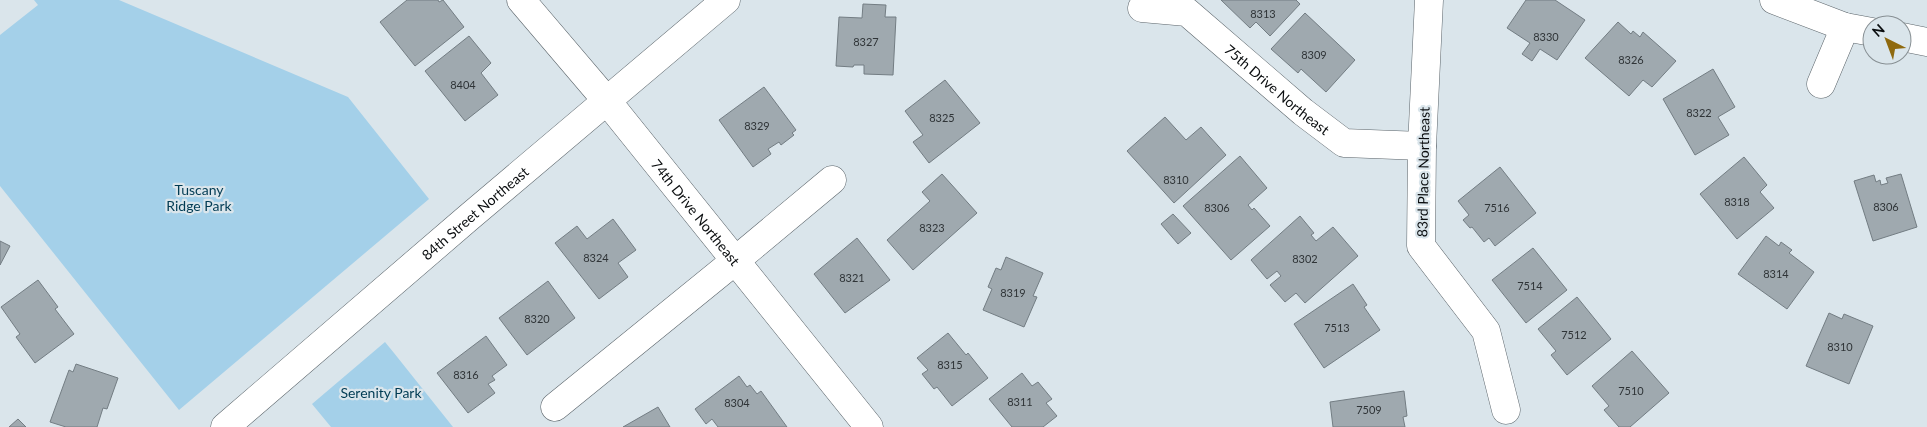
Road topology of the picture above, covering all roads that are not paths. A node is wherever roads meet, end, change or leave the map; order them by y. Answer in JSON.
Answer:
{"nodes":[{"id":1,"x":521,"y":0,"type":"edge"},
{"id":2,"x":726,"y":0,"type":"edge"},
{"id":3,"x":1429,"y":0,"type":"edge"},
{"id":4,"x":1774,"y":0,"type":"edge"},
{"id":5,"x":1142,"y":8,"type":"dead end"},
{"id":6,"x":1845,"y":26,"type":"junction"},
{"id":7,"x":1862,"y":30,"type":"edge"},
{"id":8,"x":1912,"y":39,"type":"edge"},
{"id":9,"x":1927,"y":42,"type":"edge"},
{"id":10,"x":1821,"y":84,"type":"dead end"},
{"id":11,"x":607,"y":101,"type":"junction"},
{"id":12,"x":1422,"y":146,"type":"junction"},
{"id":13,"x":832,"y":180,"type":"dead end"},
{"id":14,"x":736,"y":260,"type":"junction"},
{"id":15,"x":555,"y":407,"type":"dead end"},
{"id":16,"x":1506,"y":410,"type":"dead end"},
{"id":17,"x":225,"y":427,"type":"edge"},
{"id":18,"x":869,"y":427,"type":"edge"}],
"edges":[{"from":1,"to":11,"type":"street","name":"74th Drive Northeast"},
{"from":2,"to":11,"type":"street","name":"84th Street Northeast"},
{"from":3,"to":12,"type":"street","name":"83rd Place Northeast"},
{"from":4,"to":6,"type":"street"},
{"from":5,"to":12,"type":"street","name":"75th Drive Northeast"},
{"from":6,"to":7,"type":"street"},
{"from":6,"to":10,"type":"street"},
{"from":8,"to":9,"type":"street"},
{"from":11,"to":14,"type":"street","name":"74th Drive Northeast"},
{"from":11,"to":17,"type":"street","name":"84th Street Northeast"},
{"from":12,"to":16,"type":"street","name":"83rd Place Northeast"},
{"from":13,"to":14,"type":"street"},
{"from":14,"to":15,"type":"street"},
{"from":14,"to":18,"type":"street","name":"74th Drive Northeast"}]}
